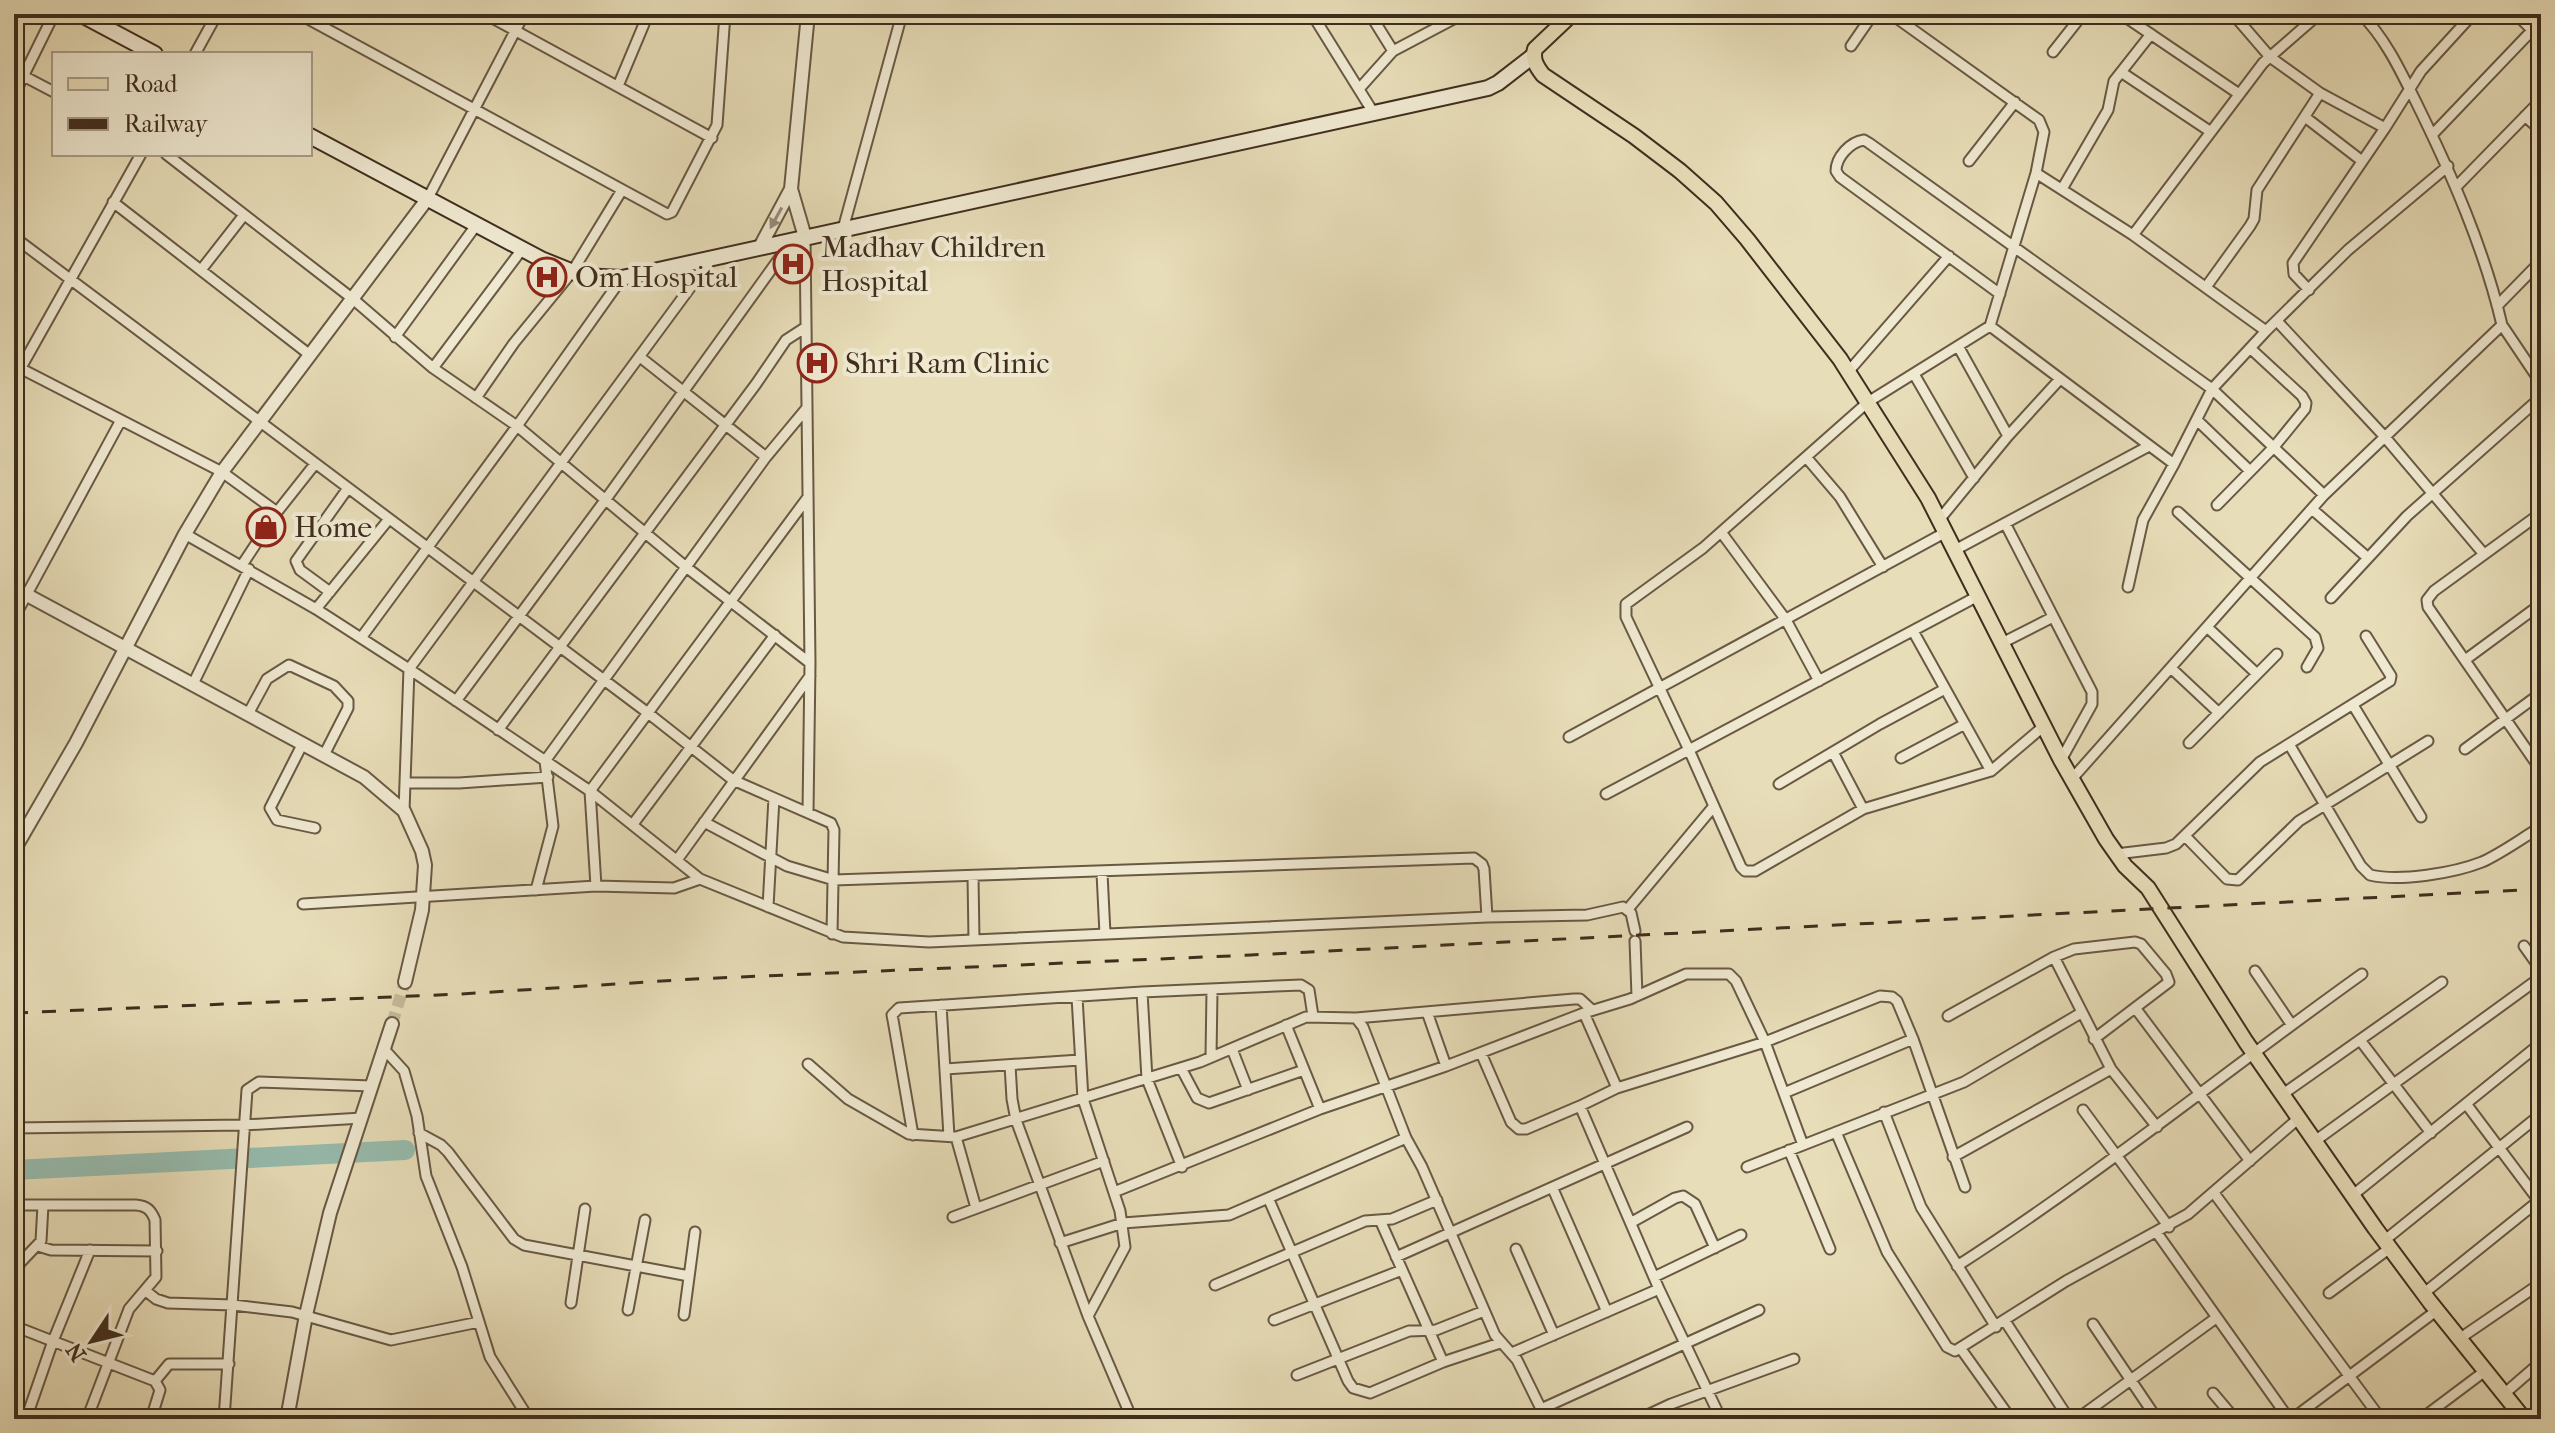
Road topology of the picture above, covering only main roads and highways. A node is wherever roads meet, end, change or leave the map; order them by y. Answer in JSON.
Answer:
{"nodes":[{"id":1,"x":80,"y":14,"type":"edge"},
{"id":2,"x":1572,"y":14,"type":"edge"},
{"id":3,"x":151,"y":52,"type":"edge"},
{"id":4,"x":1533,"y":56,"type":"junction"},
{"id":5,"x":312,"y":137,"type":"edge"},
{"id":6,"x":2524,"y":1419,"type":"edge"}],
"edges":[{"from":1,"to":3,"type":"main road"},
{"from":2,"to":4,"type":"main road"},
{"from":4,"to":5,"type":"main road"},
{"from":4,"to":6,"type":"main road"}]}
